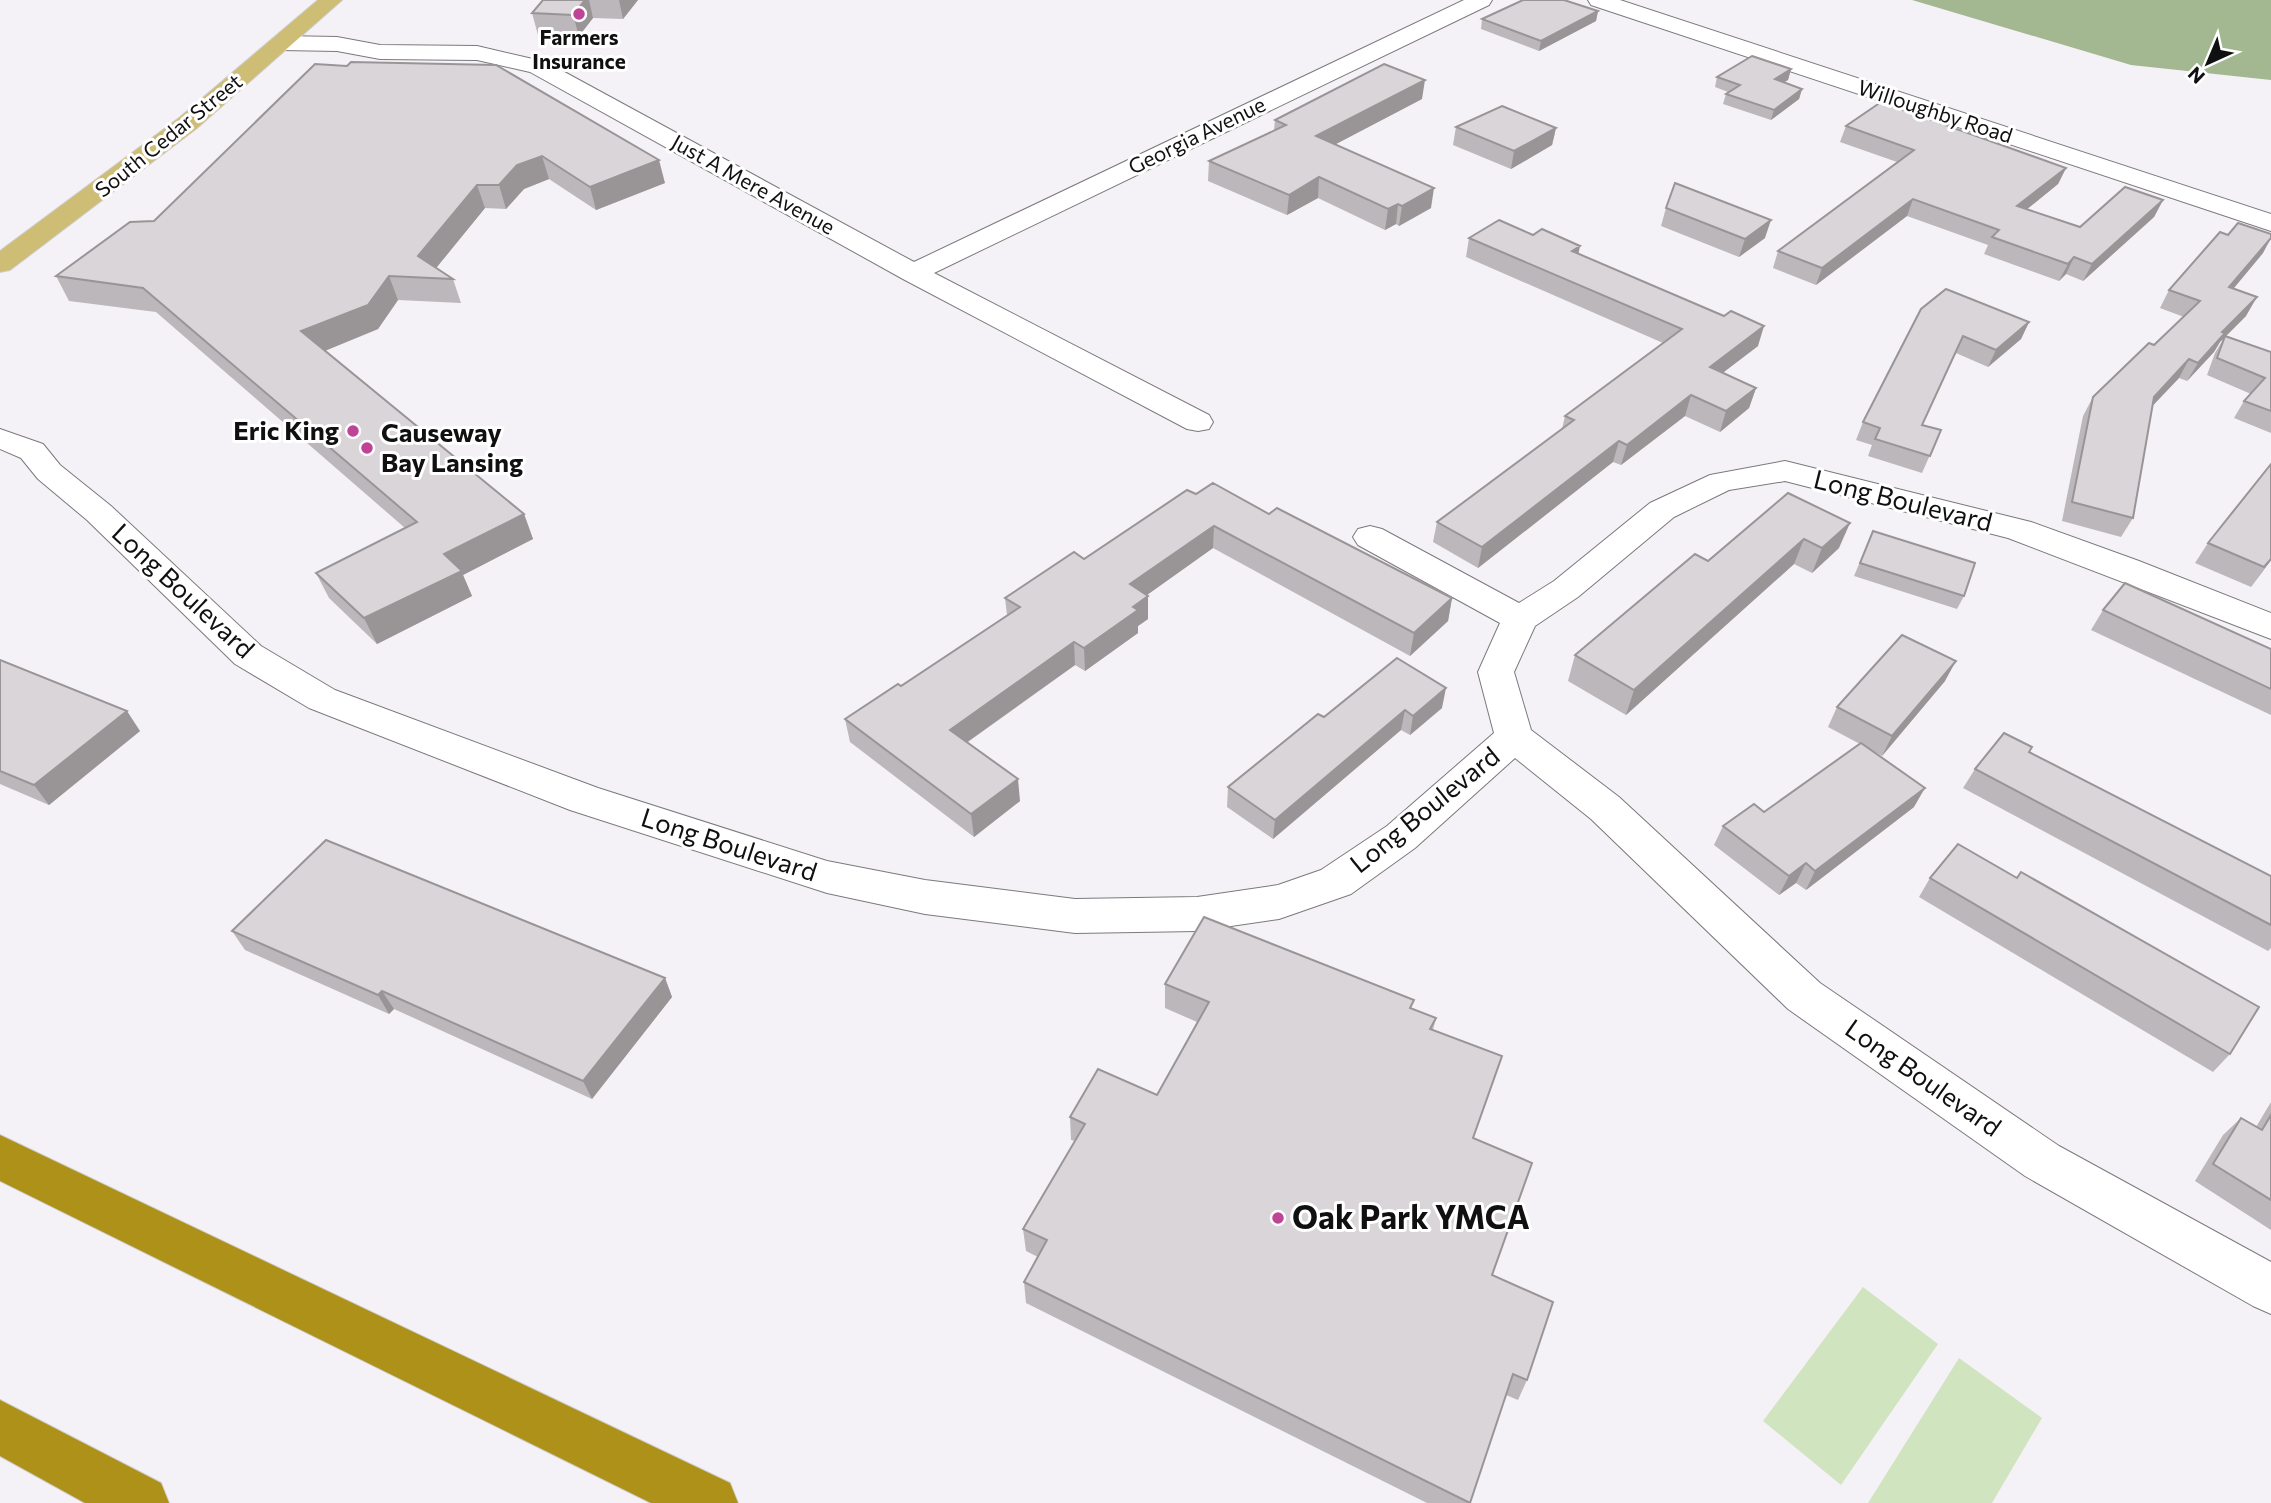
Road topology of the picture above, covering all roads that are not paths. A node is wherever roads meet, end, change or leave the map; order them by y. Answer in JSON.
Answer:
{"nodes":[{"id":1,"x":331,"y":0,"type":"edge"},
{"id":2,"x":1481,"y":0,"type":"edge"},
{"id":3,"x":1599,"y":0,"type":"edge"},
{"id":4,"x":282,"y":43,"type":"junction"},
{"id":5,"x":2271,"y":223,"type":"edge"},
{"id":6,"x":0,"y":264,"type":"edge"},
{"id":7,"x":913,"y":273,"type":"junction"},
{"id":8,"x":1198,"y":422,"type":"dead end"},
{"id":9,"x":0,"y":438,"type":"edge"},
{"id":10,"x":1370,"y":537,"type":"dead end"},
{"id":11,"x":1520,"y":619,"type":"junction"},
{"id":12,"x":2271,"y":627,"type":"edge"},
{"id":13,"x":1514,"y":737,"type":"junction"},
{"id":14,"x":0,"y":1157,"type":"edge"},
{"id":15,"x":2271,"y":1289,"type":"edge"},
{"id":16,"x":0,"y":1427,"type":"edge"},
{"id":17,"x":141,"y":1503,"type":"edge"},
{"id":18,"x":710,"y":1503,"type":"edge"}],
"edges":[{"from":1,"to":4,"type":"main road","name":"South Cedar Street"},
{"from":2,"to":7,"type":"street","name":"Georgia Avenue"},
{"from":3,"to":5,"type":"street","name":"Willoughby Road"},
{"from":4,"to":6,"type":"main road","name":"South Cedar Street"},
{"from":4,"to":7,"type":"street","name":"Just A Mere Avenue"},
{"from":7,"to":8,"type":"street","name":"Just A Mere Avenue"},
{"from":9,"to":13,"type":"street","name":"Long Boulevard"},
{"from":10,"to":11,"type":"street"},
{"from":11,"to":12,"type":"street","name":"Long Boulevard"},
{"from":11,"to":13,"type":"street","name":"Long Boulevard"},
{"from":13,"to":15,"type":"street","name":"Long Boulevard"},
{"from":14,"to":18,"type":"highway"},
{"from":16,"to":17,"type":"highway"}]}
